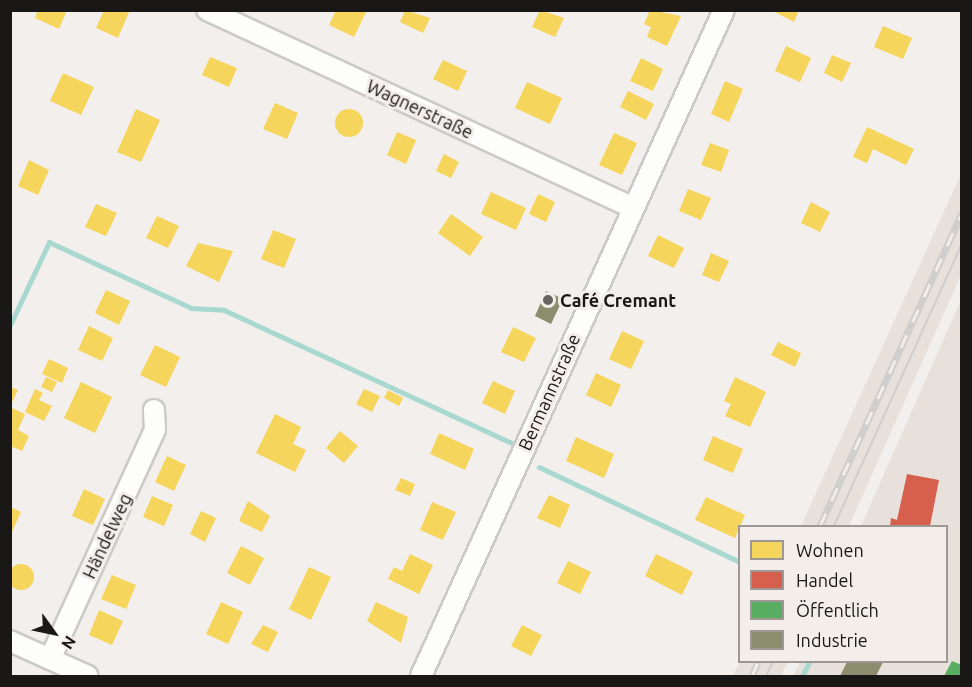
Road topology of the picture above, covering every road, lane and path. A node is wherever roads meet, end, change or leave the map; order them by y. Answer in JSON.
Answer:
{"nodes":[{"id":1,"x":207,"y":10,"type":"edge"},
{"id":2,"x":724,"y":10,"type":"edge"},
{"id":3,"x":633,"y":208,"type":"junction"},
{"id":4,"x":154,"y":410,"type":"dead end"},
{"id":5,"x":10,"y":641,"type":"edge"},
{"id":6,"x":50,"y":659,"type":"junction"},
{"id":7,"x":88,"y":676,"type":"edge"},
{"id":8,"x":420,"y":676,"type":"edge"}],
"edges":[{"from":1,"to":3,"type":"street","name":"Wagnerstraße"},
{"from":2,"to":3,"type":"street","name":"Bermannstraße"},
{"from":3,"to":8,"type":"street","name":"Bermannstraße"},
{"from":4,"to":6,"type":"street","name":"Händelweg"},
{"from":5,"to":6,"type":"street"},
{"from":6,"to":7,"type":"street"}]}
